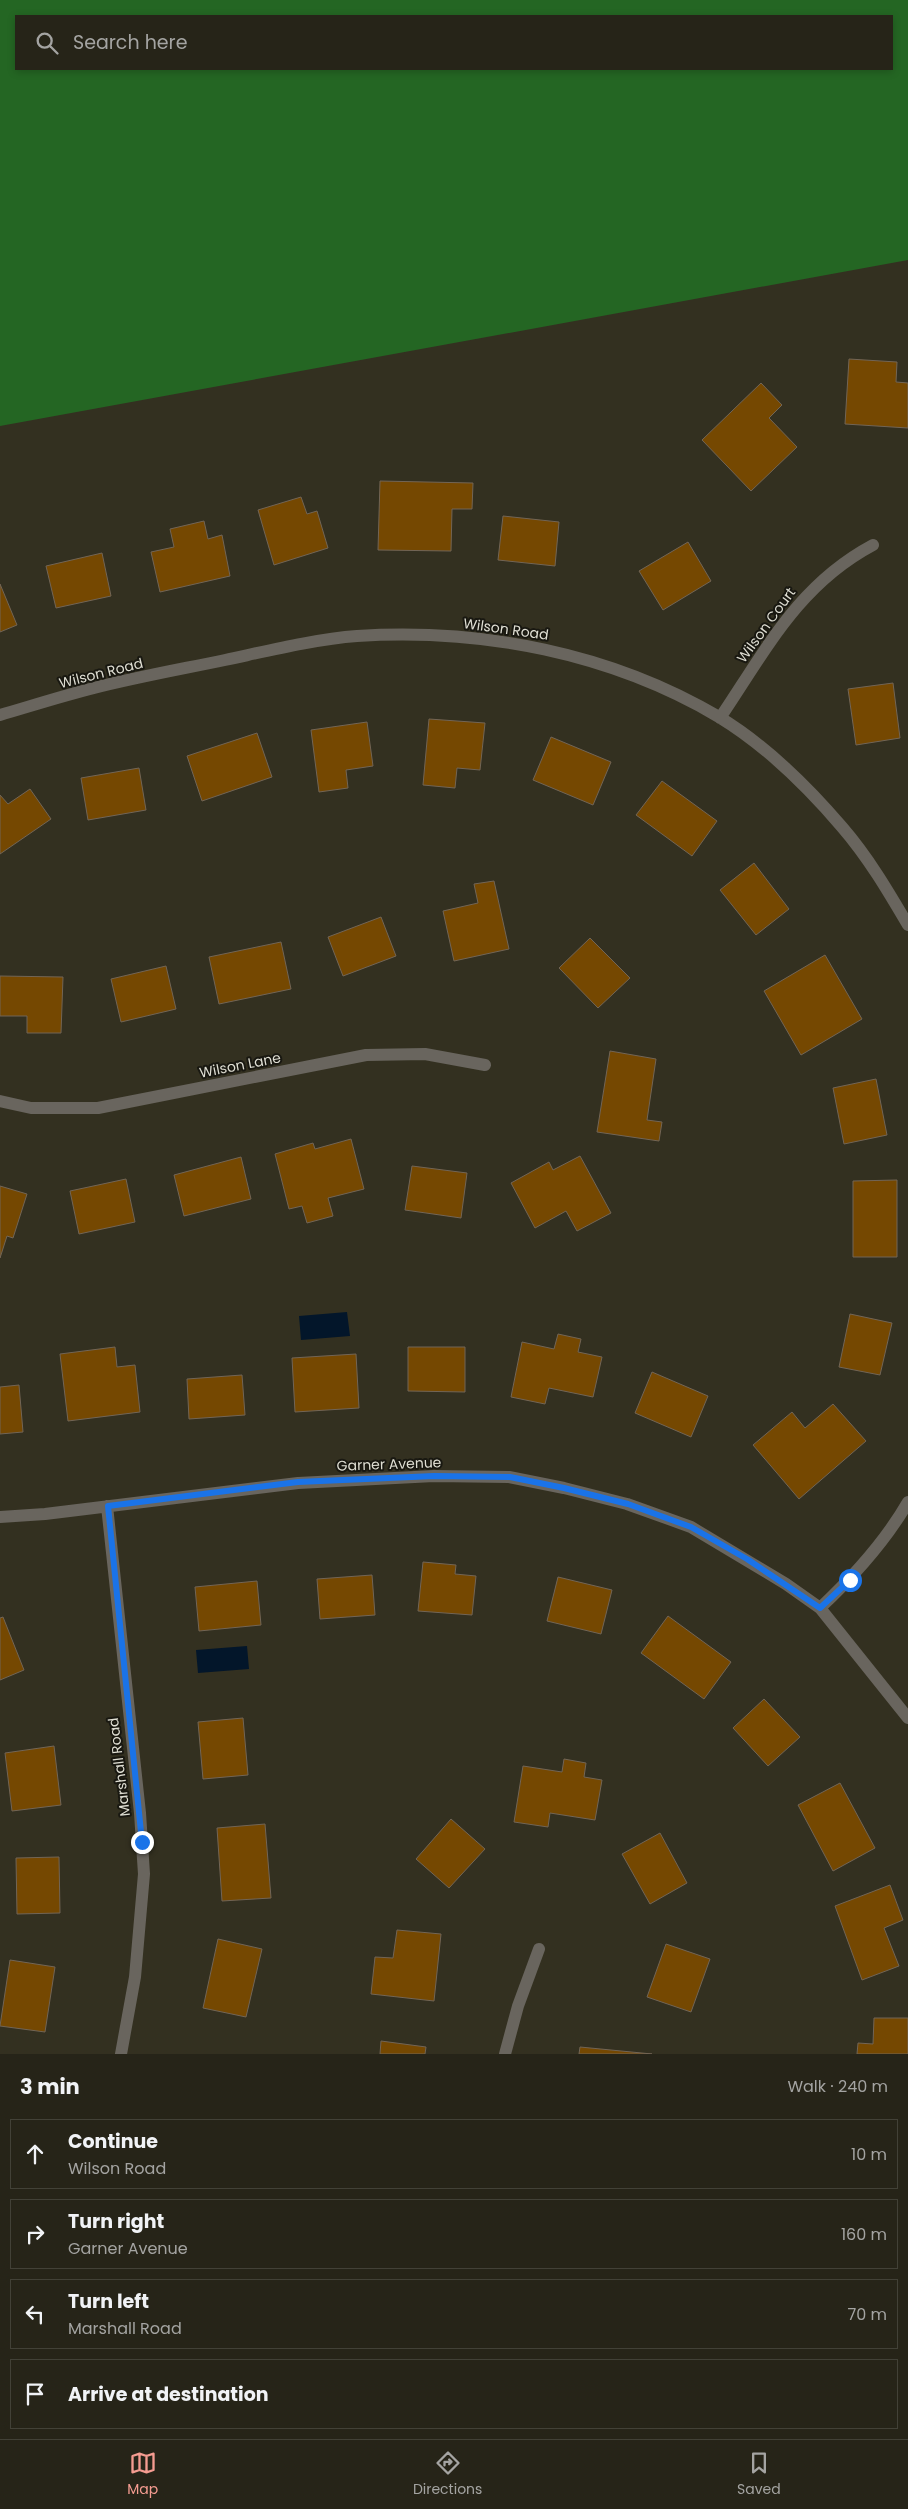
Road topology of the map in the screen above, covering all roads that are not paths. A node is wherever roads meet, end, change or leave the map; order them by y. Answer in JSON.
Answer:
{"nodes":[{"id":1,"x":874,"y":545,"type":"dead end"},
{"id":2,"x":0,"y":715,"type":"edge"},
{"id":3,"x":720,"y":718,"type":"junction"},
{"id":4,"x":908,"y":925,"type":"edge"},
{"id":5,"x":485,"y":1065,"type":"dead end"},
{"id":6,"x":0,"y":1100,"type":"edge"},
{"id":7,"x":908,"y":1502,"type":"edge"},
{"id":8,"x":108,"y":1506,"type":"junction"},
{"id":9,"x":0,"y":1517,"type":"edge"},
{"id":10,"x":820,"y":1608,"type":"junction"},
{"id":11,"x":908,"y":1718,"type":"edge"},
{"id":12,"x":539,"y":1949,"type":"dead end"},
{"id":13,"x":121,"y":2054,"type":"edge"},
{"id":14,"x":505,"y":2054,"type":"edge"}],
"edges":[{"from":1,"to":3,"type":"street","name":"Wilson Court"},
{"from":2,"to":3,"type":"street","name":"Wilson Road"},
{"from":3,"to":4,"type":"street","name":"Wilson Road"},
{"from":5,"to":6,"type":"street","name":"Wilson Lane"},
{"from":7,"to":10,"type":"street"},
{"from":8,"to":9,"type":"street","name":"Garner Avenue"},
{"from":8,"to":10,"type":"street","name":"Garner Avenue"},
{"from":8,"to":13,"type":"street","name":"Marshall Road"},
{"from":10,"to":11,"type":"street","name":"Garner Avenue"},
{"from":12,"to":14,"type":"street"}]}
